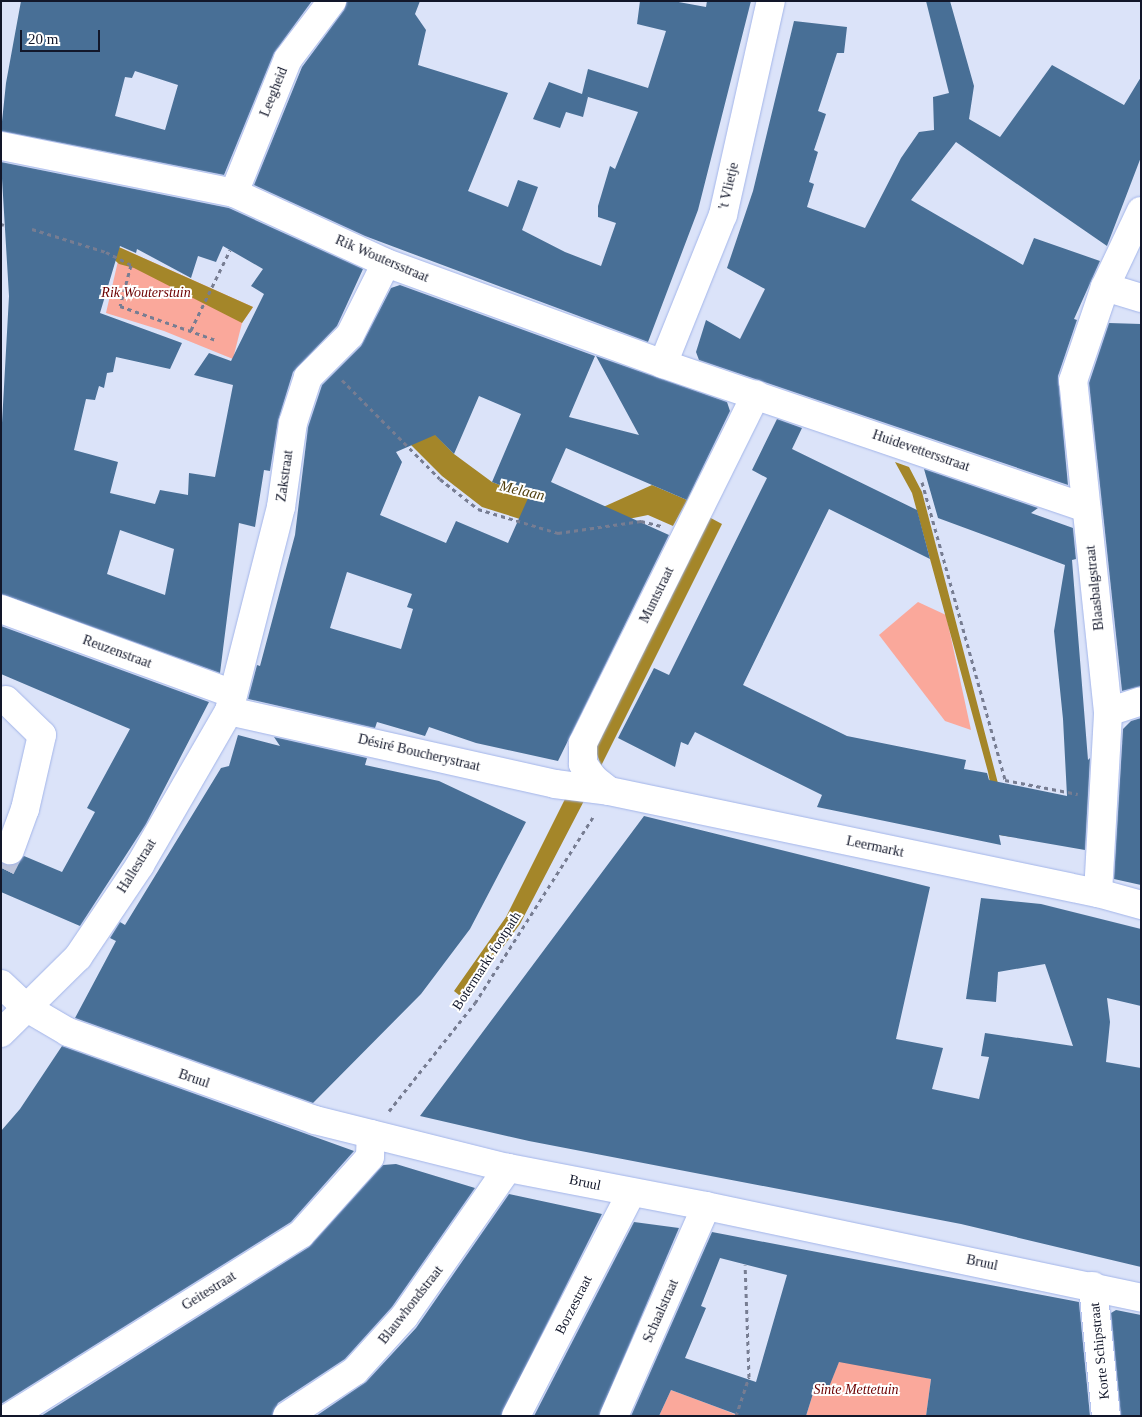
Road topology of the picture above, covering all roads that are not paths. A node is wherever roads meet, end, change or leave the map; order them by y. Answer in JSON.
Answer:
{"nodes":[{"id":1,"x":332,"y":1,"type":"edge"},
{"id":2,"x":771,"y":1,"type":"edge"},
{"id":3,"x":1,"y":146,"type":"edge"},
{"id":4,"x":234,"y":193,"type":"junction"},
{"id":5,"x":1141,"y":211,"type":"edge"},
{"id":6,"x":386,"y":263,"type":"junction"},
{"id":7,"x":1105,"y":287,"type":"junction"},
{"id":8,"x":1141,"y":298,"type":"edge"},
{"id":9,"x":663,"y":364,"type":"junction"},
{"id":10,"x":756,"y":395,"type":"junction"},
{"id":11,"x":1086,"y":508,"type":"junction"},
{"id":12,"x":1,"y":610,"type":"edge"},
{"id":13,"x":6,"y":700,"type":"dead end"},
{"id":14,"x":1141,"y":701,"type":"edge"},
{"id":15,"x":231,"y":703,"type":"junction"},
{"id":16,"x":1108,"y":712,"type":"junction"},
{"id":17,"x":609,"y":791,"type":"junction"},
{"id":18,"x":10,"y":850,"type":"tunnel mouth"},
{"id":19,"x":1098,"y":893,"type":"junction"},
{"id":20,"x":1141,"y":905,"type":"edge"},
{"id":21,"x":1,"y":984,"type":"edge"},
{"id":22,"x":35,"y":1013,"type":"junction"},
{"id":23,"x":1,"y":1033,"type":"edge"},
{"id":24,"x":370,"y":1134,"type":"junction"},
{"id":25,"x":508,"y":1168,"type":"junction"},
{"id":26,"x":631,"y":1192,"type":"junction"},
{"id":27,"x":706,"y":1206,"type":"junction"},
{"id":28,"x":1093,"y":1286,"type":"junction"},
{"id":29,"x":1141,"y":1298,"type":"edge"},
{"id":30,"x":11,"y":1416,"type":"edge"},
{"id":31,"x":287,"y":1416,"type":"edge"},
{"id":32,"x":516,"y":1416,"type":"edge"},
{"id":33,"x":614,"y":1416,"type":"edge"},
{"id":34,"x":1106,"y":1416,"type":"edge"}],
"edges":[{"from":1,"to":4,"type":"street","name":"Leegheid"},
{"from":2,"to":9,"type":"street","name":"'t Vlietje"},
{"from":3,"to":4,"type":"street","name":"Rik Woutersstraat"},
{"from":4,"to":6,"type":"street","name":"Rik Woutersstraat"},
{"from":5,"to":7,"type":"street","name":"Blaasbalgstraat"},
{"from":6,"to":9,"type":"street","name":"Rik Woutersstraat"},
{"from":6,"to":15,"type":"street","name":"Zakstraat"},
{"from":7,"to":8,"type":"street"},
{"from":7,"to":11,"type":"street","name":"Blaasbalgstraat"},
{"from":9,"to":10,"type":"street","name":"Rik Woutersstraat"},
{"from":10,"to":11,"type":"street","name":"Huidevettersstraat"},
{"from":10,"to":17,"type":"street","name":"Muntstraat"},
{"from":11,"to":16,"type":"street","name":"Blaasbalgstraat"},
{"from":12,"to":15,"type":"street","name":"Reuzenstraat"},
{"from":13,"to":18,"type":"street"},
{"from":14,"to":16,"type":"street"},
{"from":15,"to":17,"type":"street","name":"Désiré Boucherystraat"},
{"from":15,"to":22,"type":"street","name":"Hallestraat"},
{"from":16,"to":19,"type":"street","name":"Blaasbalgstraat"},
{"from":17,"to":19,"type":"street","name":"Leermarkt"},
{"from":19,"to":20,"type":"street","name":"Leermarkt"},
{"from":21,"to":22,"type":"street","name":"Bruul"},
{"from":22,"to":23,"type":"street","name":"Hallestraat"},
{"from":22,"to":24,"type":"street","name":"Bruul"},
{"from":24,"to":25,"type":"street","name":"Bruul"},
{"from":24,"to":30,"type":"street","name":"Geitestraat"},
{"from":25,"to":26,"type":"street","name":"Bruul"},
{"from":25,"to":31,"type":"street","name":"Blauwhondstraat"},
{"from":26,"to":27,"type":"street","name":"Bruul"},
{"from":26,"to":32,"type":"street","name":"Borzestraat"},
{"from":27,"to":28,"type":"street","name":"Bruul"},
{"from":27,"to":33,"type":"street","name":"Schaalstraat"},
{"from":28,"to":29,"type":"street","name":"Bruul"},
{"from":28,"to":34,"type":"street","name":"Korte Schipstraat"}]}
